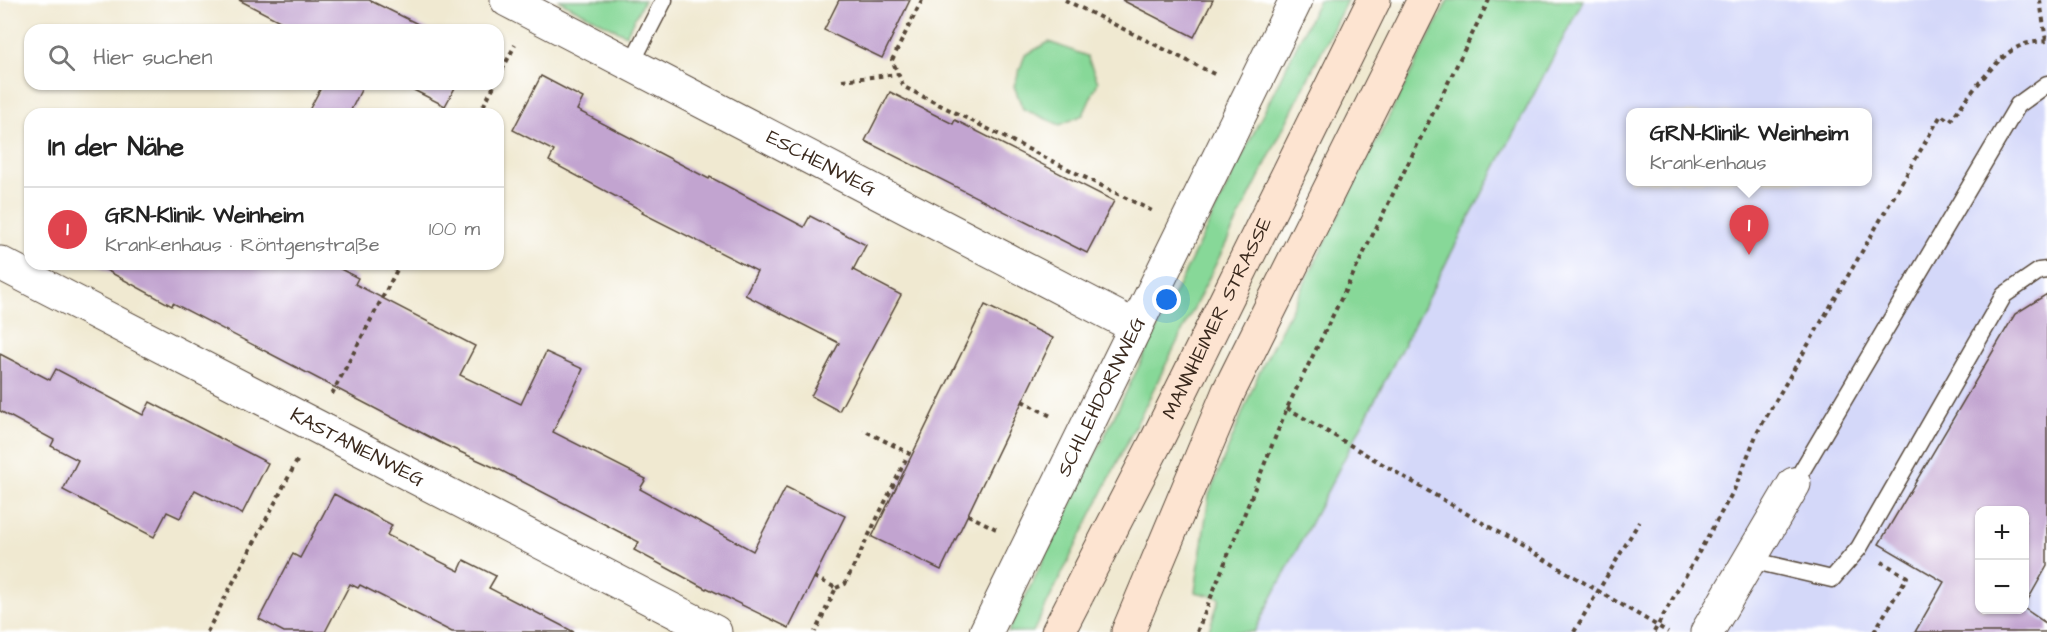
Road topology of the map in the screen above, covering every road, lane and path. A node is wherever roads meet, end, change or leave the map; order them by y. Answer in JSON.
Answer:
{"nodes":[{"id":1,"x":507,"y":0,"type":"edge"},
{"id":2,"x":664,"y":0,"type":"edge"},
{"id":3,"x":922,"y":0,"type":"edge"},
{"id":4,"x":1065,"y":0,"type":"edge"},
{"id":5,"x":1296,"y":0,"type":"edge"},
{"id":6,"x":1374,"y":0,"type":"edge"},
{"id":7,"x":1424,"y":0,"type":"edge"},
{"id":8,"x":1489,"y":0,"type":"edge"},
{"id":9,"x":2040,"y":0,"type":"edge"},
{"id":10,"x":2046,"y":41,"type":"edge"},
{"id":11,"x":631,"y":64,"type":"junction"},
{"id":12,"x":899,"y":74,"type":"junction"},
{"id":13,"x":842,"y":80,"type":"dead end"},
{"id":14,"x":2047,"y":84,"type":"edge"},
{"id":15,"x":492,"y":90,"type":"edge"},
{"id":16,"x":1251,"y":93,"type":"junction"},
{"id":17,"x":482,"y":108,"type":"edge"},
{"id":18,"x":1184,"y":227,"type":"junction"},
{"id":19,"x":0,"y":263,"type":"edge"},
{"id":20,"x":2047,"y":270,"type":"edge"},
{"id":21,"x":1136,"y":327,"type":"junction"},
{"id":22,"x":1287,"y":408,"type":"junction"},
{"id":23,"x":862,"y":430,"type":"dead end"},
{"id":24,"x":1794,"y":484,"type":"joint"},
{"id":25,"x":1639,"y":522,"type":"dead end"},
{"id":26,"x":1859,"y":548,"type":"junction"},
{"id":27,"x":1750,"y":560,"type":"junction"},
{"id":28,"x":814,"y":577,"type":"dead end"},
{"id":29,"x":836,"y":588,"type":"junction"},
{"id":30,"x":1598,"y":591,"type":"junction"},
{"id":31,"x":1657,"y":626,"type":"junction"},
{"id":32,"x":715,"y":632,"type":"edge"},
{"id":33,"x":815,"y":632,"type":"edge"},
{"id":34,"x":986,"y":632,"type":"edge"},
{"id":35,"x":1058,"y":632,"type":"edge"},
{"id":36,"x":1128,"y":632,"type":"edge"},
{"id":37,"x":1197,"y":632,"type":"edge"},
{"id":38,"x":1574,"y":632,"type":"edge"},
{"id":39,"x":1654,"y":632,"type":"edge"},
{"id":40,"x":1668,"y":632,"type":"edge"},
{"id":41,"x":1707,"y":632,"type":"edge"},
{"id":42,"x":1874,"y":632,"type":"edge"}],
"edges":[{"from":1,"to":11,"type":"street","name":"ESCHENWEG"},
{"from":2,"to":11,"type":"lane"},
{"from":3,"to":12,"type":"path"},
{"from":4,"to":16,"type":"path"},
{"from":5,"to":16,"type":"street","name":"SCHLEHDORNWEG"},
{"from":6,"to":35,"type":"main road","name":"MANNHEIMER STRASSE"},
{"from":7,"to":36,"type":"main road"},
{"from":8,"to":22,"type":"path"},
{"from":9,"to":10,"type":"path"},
{"from":10,"to":31,"type":"path"},
{"from":11,"to":21,"type":"street","name":"ESCHENWEG"},
{"from":12,"to":13,"type":"path"},
{"from":12,"to":18,"type":"path"},
{"from":14,"to":24,"type":"lane"},
{"from":15,"to":17,"type":"path"},
{"from":16,"to":18,"type":"street","name":"SCHLEHDORNWEG"},
{"from":18,"to":21,"type":"street","name":"SCHLEHDORNWEG"},
{"from":19,"to":32,"type":"street","name":"KASTANIENWEG"},
{"from":20,"to":26,"type":"lane"},
{"from":21,"to":34,"type":"street","name":"SCHLEHDORNWEG"},
{"from":22,"to":30,"type":"path"},
{"from":22,"to":37,"type":"path"},
{"from":23,"to":29,"type":"path"},
{"from":24,"to":27,"type":"street"},
{"from":25,"to":30,"type":"path"},
{"from":26,"to":27,"type":"lane"},
{"from":26,"to":42,"type":"path"},
{"from":27,"to":41,"type":"street"},
{"from":28,"to":29,"type":"path"},
{"from":29,"to":33,"type":"path"},
{"from":30,"to":31,"type":"path"},
{"from":30,"to":38,"type":"path"},
{"from":31,"to":39,"type":"path"},
{"from":31,"to":40,"type":"path"}]}
